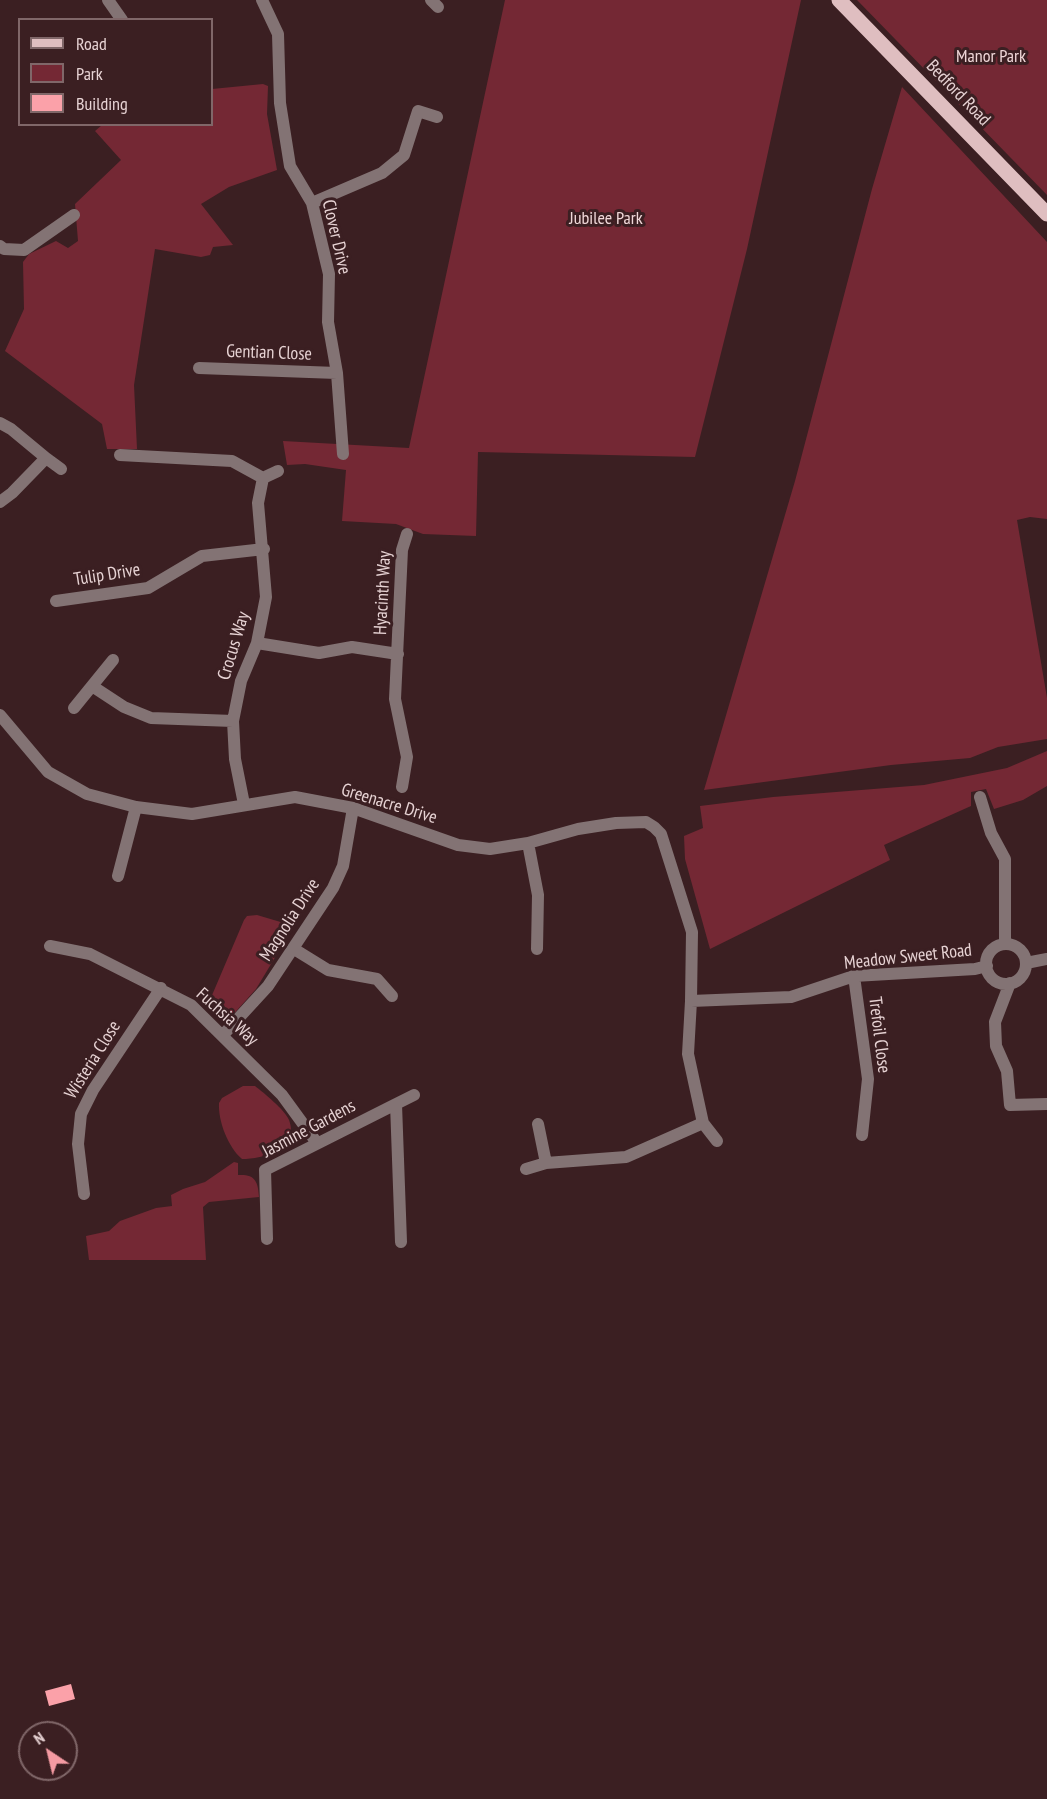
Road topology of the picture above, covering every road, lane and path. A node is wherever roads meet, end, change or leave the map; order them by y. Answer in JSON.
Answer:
{"nodes":[{"id":1,"x":108,"y":0,"type":"edge"},
{"id":2,"x":262,"y":0,"type":"edge"},
{"id":3,"x":839,"y":0,"type":"edge"},
{"id":4,"x":121,"y":18,"type":"edge"},
{"id":5,"x":437,"y":117,"type":"dead end"},
{"id":6,"x":312,"y":202,"type":"junction"},
{"id":7,"x":1047,"y":214,"type":"edge"},
{"id":8,"x":74,"y":215,"type":"dead end"},
{"id":9,"x":0,"y":246,"type":"edge"},
{"id":10,"x":199,"y":368,"type":"dead end"},
{"id":11,"x":338,"y":373,"type":"junction"},
{"id":12,"x":0,"y":423,"type":"edge"},
{"id":13,"x":343,"y":454,"type":"dead end"},
{"id":14,"x":120,"y":455,"type":"dead end"},
{"id":15,"x":46,"y":458,"type":"junction"},
{"id":16,"x":61,"y":469,"type":"dead end"},
{"id":17,"x":278,"y":471,"type":"dead end"},
{"id":18,"x":263,"y":478,"type":"junction"},
{"id":19,"x":0,"y":502,"type":"edge"},
{"id":20,"x":407,"y":534,"type":"dead end"},
{"id":21,"x":264,"y":549,"type":"junction"},
{"id":22,"x":56,"y":601,"type":"dead end"},
{"id":23,"x":257,"y":643,"type":"junction"},
{"id":24,"x":399,"y":654,"type":"junction"},
{"id":25,"x":113,"y":660,"type":"dead end"},
{"id":26,"x":92,"y":686,"type":"junction"},
{"id":27,"x":74,"y":708,"type":"dead end"},
{"id":28,"x":0,"y":715,"type":"edge"},
{"id":29,"x":233,"y":721,"type":"junction"},
{"id":30,"x":402,"y":787,"type":"dead end"},
{"id":31,"x":980,"y":797,"type":"dead end"},
{"id":32,"x":244,"y":804,"type":"junction"},
{"id":33,"x":136,"y":807,"type":"junction"},
{"id":34,"x":352,"y":808,"type":"junction"},
{"id":35,"x":528,"y":843,"type":"junction"},
{"id":36,"x":118,"y":876,"type":"dead end"},
{"id":37,"x":1005,"y":944,"type":"junction"},
{"id":38,"x":50,"y":946,"type":"dead end"},
{"id":39,"x":294,"y":949,"type":"junction"},
{"id":40,"x":537,"y":949,"type":"dead end"},
{"id":41,"x":1047,"y":959,"type":"edge"},
{"id":42,"x":1026,"y":963,"type":"junction"},
{"id":43,"x":987,"y":966,"type":"junction"},
{"id":44,"x":854,"y":976,"type":"junction"},
{"id":45,"x":1010,"y":983,"type":"junction"},
{"id":46,"x":161,"y":988,"type":"junction"},
{"id":47,"x":392,"y":996,"type":"dead end"},
{"id":48,"x":691,"y":1001,"type":"junction"},
{"id":49,"x":223,"y":1035,"type":"junction"},
{"id":50,"x":414,"y":1095,"type":"dead end"},
{"id":51,"x":396,"y":1104,"type":"junction"},
{"id":52,"x":1047,"y":1104,"type":"edge"},
{"id":53,"x":703,"y":1123,"type":"junction"},
{"id":54,"x":537,"y":1124,"type":"dead end"},
{"id":55,"x":862,"y":1134,"type":"dead end"},
{"id":56,"x":717,"y":1141,"type":"dead end"},
{"id":57,"x":317,"y":1143,"type":"junction"},
{"id":58,"x":546,"y":1163,"type":"junction"},
{"id":59,"x":526,"y":1169,"type":"dead end"},
{"id":60,"x":84,"y":1194,"type":"dead end"},
{"id":61,"x":267,"y":1239,"type":"dead end"},
{"id":62,"x":401,"y":1242,"type":"dead end"}],
"edges":[{"from":1,"to":4,"type":"street"},
{"from":2,"to":6,"type":"street","name":"Clover Drive"},
{"from":3,"to":7,"type":"main road","name":"Bedford Road"},
{"from":5,"to":6,"type":"street"},
{"from":6,"to":11,"type":"street","name":"Clover Drive"},
{"from":8,"to":9,"type":"street"},
{"from":10,"to":11,"type":"street","name":"Gentian Close"},
{"from":11,"to":13,"type":"street","name":"Clover Drive"},
{"from":12,"to":15,"type":"street"},
{"from":14,"to":18,"type":"street"},
{"from":15,"to":16,"type":"street"},
{"from":15,"to":19,"type":"street"},
{"from":17,"to":18,"type":"street"},
{"from":18,"to":21,"type":"street","name":"Crocus Way"},
{"from":20,"to":24,"type":"street","name":"Hyacinth Way"},
{"from":21,"to":22,"type":"street","name":"Tulip Drive"},
{"from":21,"to":23,"type":"street","name":"Crocus Way"},
{"from":23,"to":24,"type":"street","name":"Hyacinth Way"},
{"from":23,"to":29,"type":"street","name":"Crocus Way"},
{"from":24,"to":30,"type":"street","name":"Hyacinth Way"},
{"from":25,"to":26,"type":"street"},
{"from":26,"to":27,"type":"street"},
{"from":26,"to":29,"type":"street"},
{"from":28,"to":33,"type":"street","name":"Greenacre Drive"},
{"from":29,"to":32,"type":"street","name":"Crocus Way"},
{"from":31,"to":37,"type":"street"},
{"from":32,"to":33,"type":"street","name":"Greenacre Drive"},
{"from":32,"to":34,"type":"street","name":"Greenacre Drive"},
{"from":33,"to":36,"type":"street"},
{"from":34,"to":35,"type":"street","name":"Greenacre Drive"},
{"from":34,"to":39,"type":"street","name":"Magnolia Drive"},
{"from":35,"to":40,"type":"street"},
{"from":35,"to":48,"type":"street","name":"Greenacre Drive"},
{"from":37,"to":42,"type":"street"},
{"from":37,"to":43,"type":"street"},
{"from":38,"to":46,"type":"street","name":"Fuchsia Way"},
{"from":39,"to":47,"type":"street"},
{"from":39,"to":49,"type":"street","name":"Magnolia Drive"},
{"from":41,"to":42,"type":"street"},
{"from":42,"to":45,"type":"street"},
{"from":43,"to":44,"type":"street","name":"Meadow Sweet Road"},
{"from":43,"to":45,"type":"street"},
{"from":44,"to":48,"type":"street","name":"Meadow Sweet Road"},
{"from":44,"to":55,"type":"street","name":"Trefoil Close"},
{"from":45,"to":52,"type":"street"},
{"from":46,"to":49,"type":"street","name":"Fuchsia Way"},
{"from":46,"to":60,"type":"street","name":"Wisteria Close"},
{"from":48,"to":53,"type":"street"},
{"from":49,"to":57,"type":"street","name":"Fuchsia Way"},
{"from":50,"to":51,"type":"street","name":"Jasmine Gardens"},
{"from":51,"to":57,"type":"street","name":"Jasmine Gardens"},
{"from":51,"to":62,"type":"street"},
{"from":53,"to":56,"type":"street"},
{"from":53,"to":58,"type":"street"},
{"from":54,"to":58,"type":"street"},
{"from":57,"to":61,"type":"street","name":"Jasmine Gardens"},
{"from":58,"to":59,"type":"street"}]}
